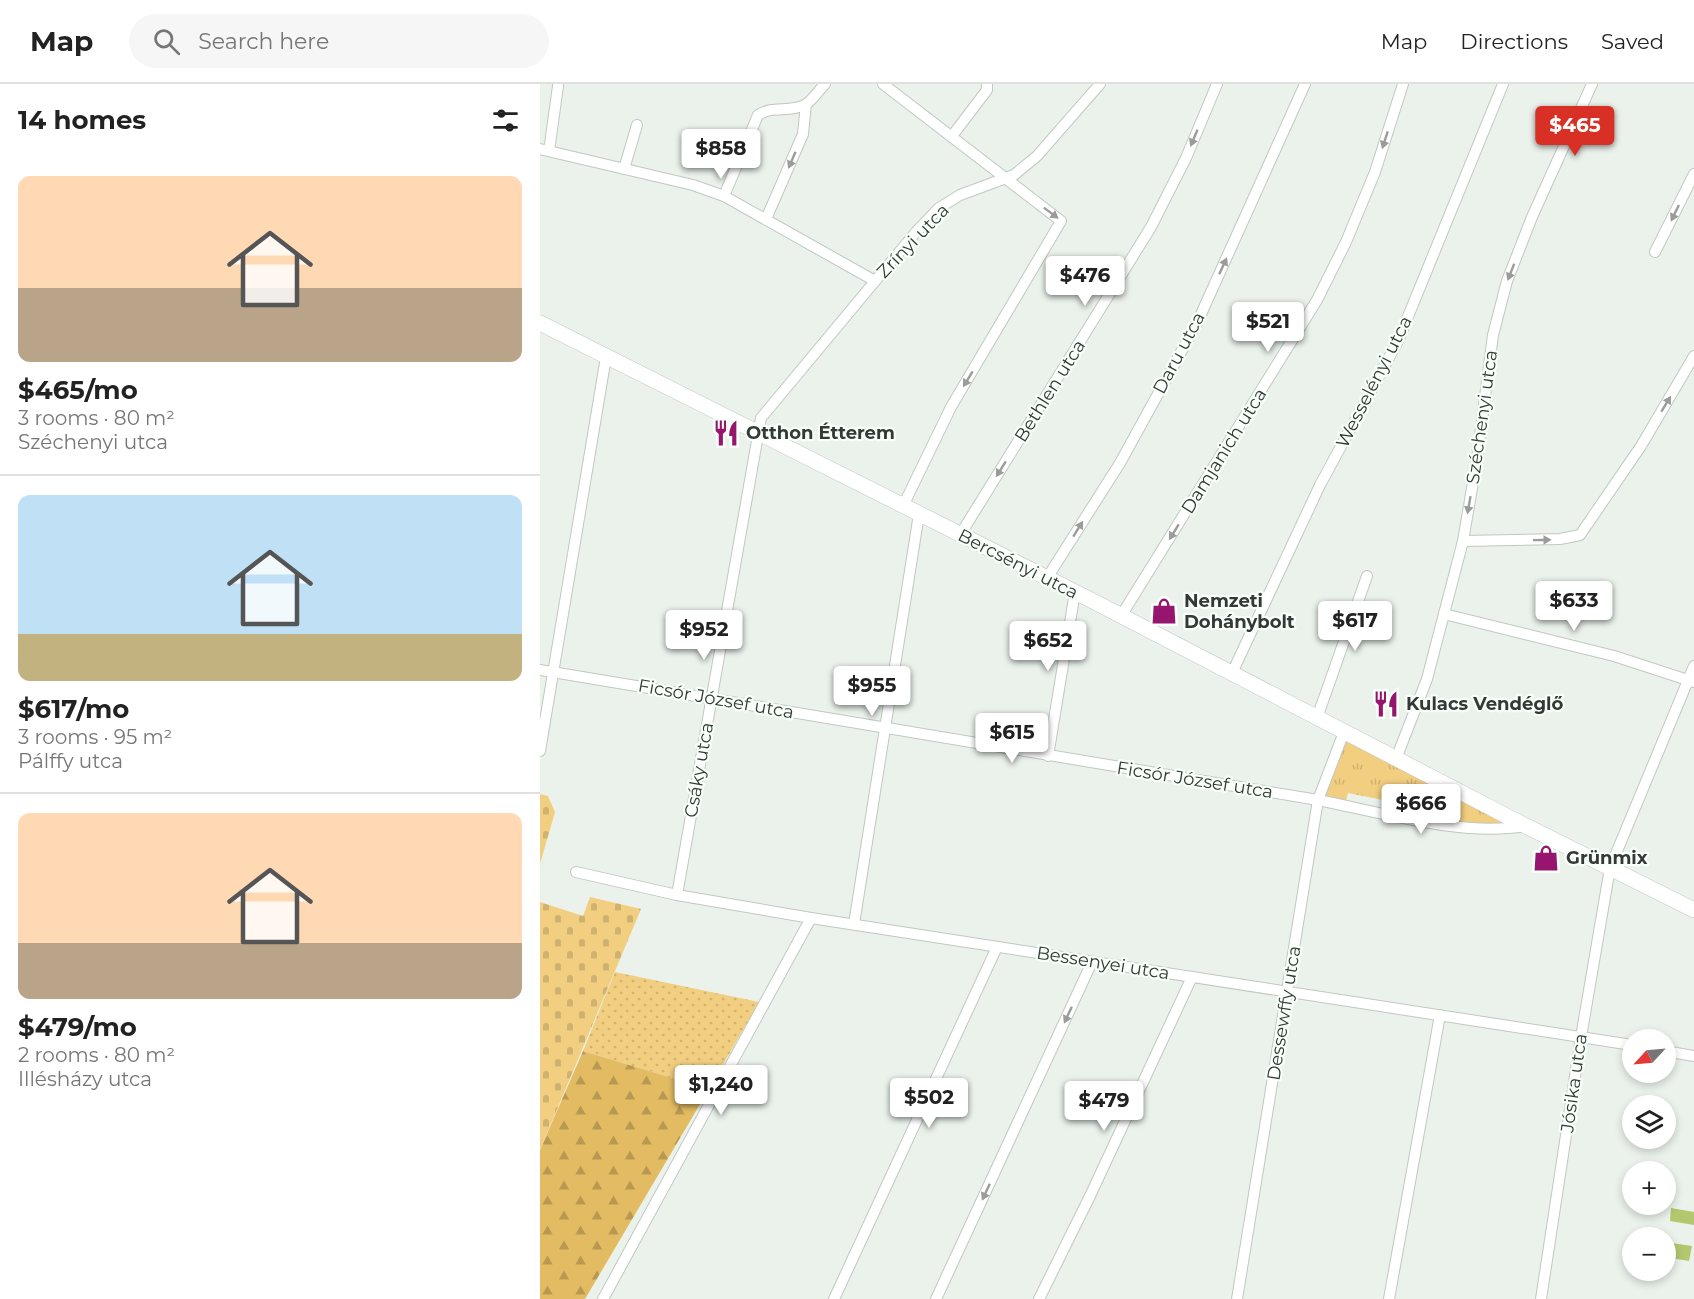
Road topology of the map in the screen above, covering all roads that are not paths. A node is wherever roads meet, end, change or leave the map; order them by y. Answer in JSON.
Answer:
{"nodes":[{"id":1,"x":825,"y":84,"type":"edge"},
{"id":2,"x":883,"y":84,"type":"edge"},
{"id":3,"x":1100,"y":84,"type":"edge"},
{"id":4,"x":1217,"y":84,"type":"edge"},
{"id":5,"x":1305,"y":84,"type":"edge"},
{"id":6,"x":1403,"y":84,"type":"edge"},
{"id":7,"x":1503,"y":84,"type":"edge"},
{"id":8,"x":1592,"y":84,"type":"edge"},
{"id":9,"x":558,"y":86,"type":"dead end"},
{"id":10,"x":989,"y":86,"type":"edge"},
{"id":11,"x":806,"y":104,"type":"junction"},
{"id":12,"x":637,"y":125,"type":"dead end"},
{"id":13,"x":952,"y":136,"type":"junction"},
{"id":14,"x":544,"y":150,"type":"edge"},
{"id":15,"x":624,"y":169,"type":"junction"},
{"id":16,"x":1694,"y":174,"type":"edge"},
{"id":17,"x":1005,"y":178,"type":"junction"},
{"id":18,"x":724,"y":196,"type":"junction"},
{"id":19,"x":766,"y":219,"type":"junction"},
{"id":20,"x":1655,"y":252,"type":"dead end"},
{"id":21,"x":875,"y":281,"type":"junction"},
{"id":22,"x":540,"y":323,"type":"edge"},
{"id":23,"x":1694,"y":356,"type":"edge"},
{"id":24,"x":606,"y":357,"type":"junction"},
{"id":25,"x":757,"y":433,"type":"junction"},
{"id":26,"x":903,"y":506,"type":"junction"},
{"id":27,"x":919,"y":514,"type":"junction"},
{"id":28,"x":960,"y":535,"type":"junction"},
{"id":29,"x":1463,"y":541,"type":"junction"},
{"id":30,"x":1367,"y":576,"type":"dead end"},
{"id":31,"x":1047,"y":578,"type":"junction"},
{"id":32,"x":1075,"y":592,"type":"junction"},
{"id":33,"x":1444,"y":614,"type":"junction"},
{"id":34,"x":1121,"y":616,"type":"junction"},
{"id":35,"x":1694,"y":666,"type":"edge"},
{"id":36,"x":540,"y":670,"type":"edge"},
{"id":37,"x":553,"y":672,"type":"junction"},
{"id":38,"x":1232,"y":673,"type":"junction"},
{"id":39,"x":1691,"y":681,"type":"edge"},
{"id":40,"x":712,"y":697,"type":"junction"},
{"id":41,"x":1317,"y":718,"type":"junction"},
{"id":42,"x":885,"y":729,"type":"junction"},
{"id":43,"x":1344,"y":732,"type":"junction"},
{"id":44,"x":540,"y":751,"type":"edge"},
{"id":45,"x":1048,"y":756,"type":"junction"},
{"id":46,"x":1396,"y":759,"type":"junction"},
{"id":47,"x":1318,"y":800,"type":"junction"},
{"id":48,"x":1526,"y":826,"type":"junction"},
{"id":49,"x":1610,"y":868,"type":"junction"},
{"id":50,"x":576,"y":872,"type":"dead end"},
{"id":51,"x":677,"y":895,"type":"junction"},
{"id":52,"x":1694,"y":910,"type":"edge"},
{"id":53,"x":812,"y":918,"type":"junction"},
{"id":54,"x":854,"y":924,"type":"junction"},
{"id":55,"x":997,"y":947,"type":"junction"},
{"id":56,"x":1092,"y":962,"type":"junction"},
{"id":57,"x":1192,"y":977,"type":"junction"},
{"id":58,"x":1287,"y":992,"type":"junction"},
{"id":59,"x":1440,"y":1015,"type":"junction"},
{"id":60,"x":1581,"y":1037,"type":"junction"},
{"id":61,"x":1622,"y":1043,"type":"edge"},
{"id":62,"x":1676,"y":1053,"type":"edge"},
{"id":63,"x":1694,"y":1056,"type":"edge"},
{"id":64,"x":603,"y":1299,"type":"edge"},
{"id":65,"x":834,"y":1299,"type":"edge"},
{"id":66,"x":936,"y":1299,"type":"edge"},
{"id":67,"x":1039,"y":1299,"type":"edge"},
{"id":68,"x":1237,"y":1299,"type":"edge"},
{"id":69,"x":1389,"y":1299,"type":"edge"},
{"id":70,"x":1541,"y":1299,"type":"edge"}],
"edges":[{"from":1,"to":11,"type":"street"},
{"from":2,"to":13,"type":"street"},
{"from":3,"to":17,"type":"street","name":"Zrínyi utca"},
{"from":4,"to":28,"type":"street","name":"Bethlen utca","one_way":true},
{"from":31,"to":5,"type":"street","name":"Daru utca","one_way":true},
{"from":6,"to":34,"type":"street","name":"Damjanich utca","one_way":true},
{"from":7,"to":38,"type":"street","name":"Wesselényi utca"},
{"from":8,"to":29,"type":"street","name":"Széchenyi utca","one_way":true},
{"from":9,"to":14,"type":"street"},
{"from":10,"to":13,"type":"street"},
{"from":11,"to":18,"type":"street"},
{"from":11,"to":19,"type":"street","one_way":true},
{"from":12,"to":15,"type":"street"},
{"from":13,"to":17,"type":"street"},
{"from":14,"to":15,"type":"street"},
{"from":15,"to":18,"type":"street"},
{"from":16,"to":20,"type":"street","one_way":true},
{"from":17,"to":21,"type":"street","name":"Zrínyi utca"},
{"from":17,"to":26,"type":"street","one_way":true},
{"from":18,"to":19,"type":"street"},
{"from":19,"to":21,"type":"street"},
{"from":21,"to":25,"type":"street","name":"Zrínyi utca"},
{"from":22,"to":24,"type":"street","name":"Bercsényi utca"},
{"from":29,"to":23,"type":"street","one_way":true},
{"from":24,"to":25,"type":"street","name":"Bercsényi utca"},
{"from":24,"to":37,"type":"street"},
{"from":25,"to":26,"type":"street","name":"Bercsényi utca"},
{"from":25,"to":40,"type":"street","name":"Csáky utca"},
{"from":26,"to":27,"type":"street","name":"Bercsényi utca"},
{"from":27,"to":28,"type":"street","name":"Bercsényi utca"},
{"from":27,"to":42,"type":"street"},
{"from":28,"to":31,"type":"street","name":"Bercsényi utca"},
{"from":29,"to":33,"type":"street","name":"Széchenyi utca"},
{"from":30,"to":41,"type":"street"},
{"from":31,"to":32,"type":"street","name":"Bercsényi utca"},
{"from":32,"to":34,"type":"street","name":"Bercsényi utca"},
{"from":32,"to":45,"type":"street"},
{"from":33,"to":39,"type":"street"},
{"from":33,"to":46,"type":"street","name":"Széchenyi utca"},
{"from":34,"to":38,"type":"street","name":"Bercsényi utca"},
{"from":35,"to":39,"type":"street","name":"Jósika utca"},
{"from":36,"to":37,"type":"street","name":"Ficsór József utca"},
{"from":37,"to":40,"type":"street","name":"Ficsór József utca"},
{"from":37,"to":44,"type":"street"},
{"from":38,"to":41,"type":"street","name":"Bercsényi utca"},
{"from":39,"to":49,"type":"street","name":"Jósika utca"},
{"from":40,"to":42,"type":"street","name":"Ficsór József utca"},
{"from":40,"to":51,"type":"street","name":"Csáky utca"},
{"from":41,"to":43,"type":"street","name":"Bercsényi utca"},
{"from":42,"to":45,"type":"street","name":"Ficsór József utca"},
{"from":42,"to":54,"type":"street"},
{"from":43,"to":46,"type":"street","name":"Bercsényi utca"},
{"from":43,"to":47,"type":"street","name":"Dessewffy utca"},
{"from":45,"to":47,"type":"street","name":"Ficsór József utca"},
{"from":46,"to":48,"type":"street","name":"Bercsényi utca"},
{"from":47,"to":48,"type":"street"},
{"from":47,"to":58,"type":"street","name":"Dessewffy utca"},
{"from":48,"to":49,"type":"street","name":"Bercsényi utca"},
{"from":49,"to":52,"type":"street","name":"Bercsényi utca"},
{"from":49,"to":60,"type":"street","name":"Jósika utca"},
{"from":50,"to":51,"type":"street","name":"Bessenyei utca"},
{"from":51,"to":53,"type":"street","name":"Bessenyei utca"},
{"from":53,"to":54,"type":"street","name":"Bessenyei utca"},
{"from":53,"to":64,"type":"street"},
{"from":54,"to":55,"type":"street","name":"Bessenyei utca"},
{"from":55,"to":56,"type":"street","name":"Bessenyei utca"},
{"from":55,"to":65,"type":"street"},
{"from":56,"to":57,"type":"street","name":"Bessenyei utca"},
{"from":56,"to":66,"type":"street","one_way":true},
{"from":57,"to":58,"type":"street","name":"Bessenyei utca"},
{"from":57,"to":67,"type":"street"},
{"from":58,"to":59,"type":"street","name":"Bessenyei utca"},
{"from":58,"to":68,"type":"street","name":"Dessewffy utca"},
{"from":59,"to":60,"type":"street","name":"Bessenyei utca"},
{"from":59,"to":69,"type":"street"},
{"from":60,"to":61,"type":"street","name":"Bessenyei utca"},
{"from":60,"to":70,"type":"street","name":"Jósika utca"},
{"from":62,"to":63,"type":"street"}]}
